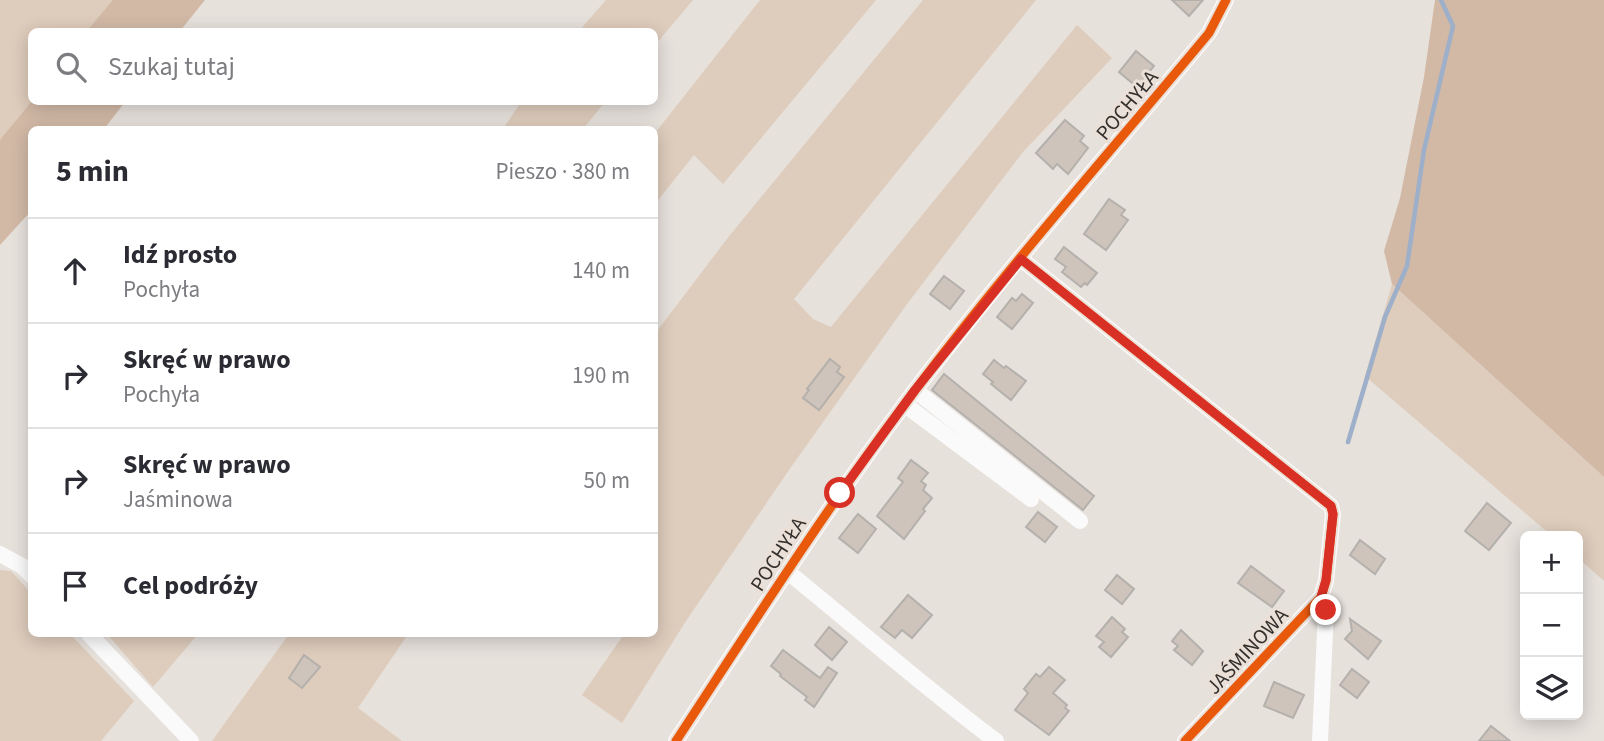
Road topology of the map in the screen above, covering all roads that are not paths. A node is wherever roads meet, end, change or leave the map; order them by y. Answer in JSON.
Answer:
{"nodes":[{"id":1,"x":1226,"y":0,"type":"edge"},
{"id":2,"x":1021,"y":259,"type":"junction"},
{"id":3,"x":915,"y":390,"type":"junction"},
{"id":4,"x":904,"y":404,"type":"junction"},
{"id":5,"x":1031,"y":499,"type":"dead end"},
{"id":6,"x":1080,"y":521,"type":"dead end"},
{"id":7,"x":0,"y":554,"type":"edge"},
{"id":8,"x":28,"y":572,"type":"edge"},
{"id":9,"x":788,"y":572,"type":"junction"},
{"id":10,"x":1321,"y":597,"type":"junction"},
{"id":11,"x":92,"y":637,"type":"edge"},
{"id":12,"x":191,"y":741,"type":"edge"},
{"id":13,"x":676,"y":741,"type":"edge"},
{"id":14,"x":996,"y":741,"type":"edge"},
{"id":15,"x":1185,"y":741,"type":"edge"},
{"id":16,"x":1320,"y":741,"type":"edge"}],
"edges":[{"from":1,"to":2,"type":"street","name":"POCHYŁA"},
{"from":2,"to":3,"type":"street","name":"POCHYŁA"},
{"from":2,"to":10,"type":"street"},
{"from":3,"to":4,"type":"street","name":"POCHYŁA"},
{"from":3,"to":6,"type":"street"},
{"from":4,"to":5,"type":"street"},
{"from":4,"to":9,"type":"street","name":"POCHYŁA"},
{"from":7,"to":8,"type":"street"},
{"from":9,"to":13,"type":"street","name":"POCHYŁA"},
{"from":9,"to":14,"type":"street"},
{"from":10,"to":15,"type":"street","name":"JAŚMINOWA"},
{"from":10,"to":16,"type":"street"},
{"from":11,"to":12,"type":"street"}]}
